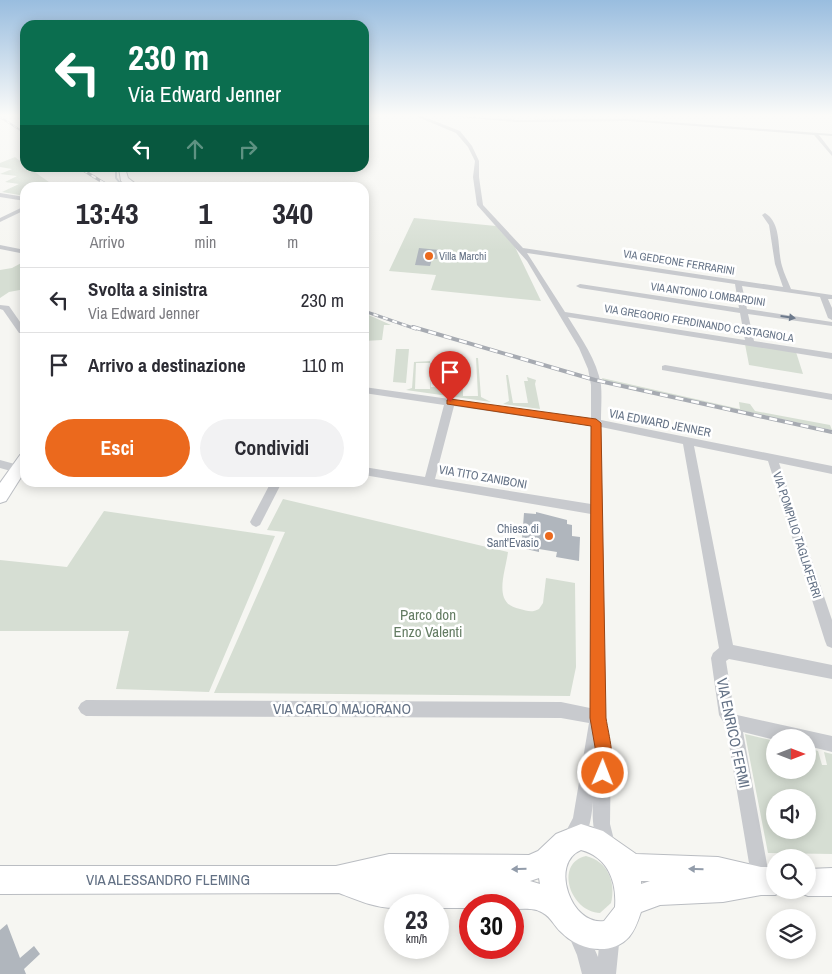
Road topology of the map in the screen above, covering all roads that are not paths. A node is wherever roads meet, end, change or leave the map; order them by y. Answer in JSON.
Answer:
{"nodes":[{"id":1,"x":477,"y":160,"type":"edge"},
{"id":2,"x":0,"y":195,"type":"edge"},
{"id":3,"x":20,"y":198,"type":"edge"},
{"id":4,"x":20,"y":210,"type":"edge"},
{"id":5,"x":765,"y":215,"type":"dead end"},
{"id":6,"x":0,"y":220,"type":"edge"},
{"id":7,"x":0,"y":247,"type":"edge"},
{"id":8,"x":522,"y":250,"type":"junction"},
{"id":9,"x":20,"y":251,"type":"edge"},
{"id":10,"x":738,"y":282,"type":"junction"},
{"id":11,"x":580,"y":286,"type":"dead end"},
{"id":12,"x":788,"y":290,"type":"junction"},
{"id":13,"x":823,"y":296,"type":"junction"},
{"id":14,"x":832,"y":298,"type":"edge"},
{"id":15,"x":0,"y":307,"type":"edge"},
{"id":16,"x":744,"y":311,"type":"junction"},
{"id":17,"x":563,"y":314,"type":"junction"},
{"id":18,"x":832,"y":318,"type":"edge"},
{"id":19,"x":832,"y":324,"type":"edge"},
{"id":20,"x":20,"y":328,"type":"edge"},
{"id":21,"x":750,"y":342,"type":"junction"},
{"id":22,"x":832,"y":356,"type":"edge"},
{"id":23,"x":665,"y":368,"type":"dead end"},
{"id":24,"x":369,"y":391,"type":"edge"},
{"id":25,"x":832,"y":397,"type":"edge"},
{"id":26,"x":450,"y":402,"type":"junction"},
{"id":27,"x":596,"y":423,"type":"junction"},
{"id":28,"x":688,"y":441,"type":"junction"},
{"id":29,"x":772,"y":458,"type":"junction"},
{"id":30,"x":0,"y":464,"type":"edge"},
{"id":31,"x":20,"y":464,"type":"edge"},
{"id":32,"x":20,"y":467,"type":"edge"},
{"id":33,"x":832,"y":470,"type":"edge"},
{"id":34,"x":369,"y":472,"type":"edge"},
{"id":35,"x":429,"y":482,"type":"junction"},
{"id":36,"x":274,"y":487,"type":"edge"},
{"id":37,"x":0,"y":496,"type":"edge"},
{"id":38,"x":597,"y":510,"type":"junction"},
{"id":39,"x":256,"y":522,"type":"dead end"},
{"id":40,"x":832,"y":641,"type":"edge"},
{"id":41,"x":727,"y":651,"type":"junction"},
{"id":42,"x":832,"y":672,"type":"edge"},
{"id":43,"x":86,"y":708,"type":"dead end"},
{"id":44,"x":598,"y":718,"type":"junction"},
{"id":45,"x":733,"y":722,"type":"junction"},
{"id":46,"x":766,"y":730,"type":"edge"},
{"id":47,"x":816,"y":740,"type":"edge"},
{"id":48,"x":832,"y":744,"type":"edge"},
{"id":49,"x":563,"y":845,"type":"junction"},
{"id":50,"x":611,"y":852,"type":"junction"},
{"id":51,"x":766,"y":872,"type":"edge"},
{"id":52,"x":0,"y":880,"type":"edge"},
{"id":53,"x":336,"y":880,"type":"junction"},
{"id":54,"x":766,"y":881,"type":"edge"},
{"id":55,"x":766,"y":881,"type":"edge"},
{"id":56,"x":816,"y":882,"type":"edge"},
{"id":57,"x":832,"y":882,"type":"edge"},
{"id":58,"x":629,"y":903,"type":"junction"},
{"id":59,"x":566,"y":916,"type":"junction"},
{"id":60,"x":610,"y":933,"type":"junction"},
{"id":61,"x":592,"y":974,"type":"edge"},
{"id":62,"x":606,"y":974,"type":"edge"}],
"edges":[{"from":1,"to":8,"type":"street"},
{"from":2,"to":3,"type":"street"},
{"from":4,"to":6,"type":"street"},
{"from":5,"to":12,"type":"street"},
{"from":7,"to":9,"type":"street"},
{"from":8,"to":10,"type":"street","name":"VIA GEDEONE FERRARINI"},
{"from":8,"to":17,"type":"street"},
{"from":10,"to":12,"type":"street","name":"VIA GEDEONE FERRARINI"},
{"from":10,"to":16,"type":"street"},
{"from":11,"to":16,"type":"street","name":"VIA ANTONIO LOMBARDINI"},
{"from":12,"to":13,"type":"street","name":"VIA GEDEONE FERRARINI"},
{"from":13,"to":14,"type":"street","name":"VIA GEDEONE FERRARINI"},
{"from":13,"to":18,"type":"street"},
{"from":15,"to":20,"type":"street"},
{"from":16,"to":19,"type":"street","name":"VIA ANTONIO LOMBARDINI","one_way":true},
{"from":16,"to":21,"type":"street"},
{"from":17,"to":21,"type":"street","name":"VIA GREGORIO FERDINANDO CASTAGNOLA"},
{"from":17,"to":27,"type":"street"},
{"from":21,"to":22,"type":"street","name":"VIA GREGORIO FERDINANDO CASTAGNOLA"},
{"from":23,"to":25,"type":"street"},
{"from":24,"to":26,"type":"street","name":"VIA EDWARD JENNER"},
{"from":26,"to":27,"type":"street","name":"VIA EDWARD JENNER"},
{"from":26,"to":35,"type":"street"},
{"from":27,"to":28,"type":"street","name":"VIA EDWARD JENNER"},
{"from":27,"to":38,"type":"street"},
{"from":28,"to":29,"type":"street","name":"VIA EDWARD JENNER"},
{"from":28,"to":41,"type":"street","name":"VIA ENRICO FERMI"},
{"from":29,"to":33,"type":"street","name":"VIA EDWARD JENNER"},
{"from":29,"to":40,"type":"street","name":"VIA POMPILIO TAGLIAFERRI"},
{"from":30,"to":31,"type":"street"},
{"from":32,"to":37,"type":"main road"},
{"from":34,"to":35,"type":"street","name":"VIA TITO ZANIBONI"},
{"from":35,"to":38,"type":"street","name":"VIA TITO ZANIBONI"},
{"from":36,"to":39,"type":"street"},
{"from":38,"to":44,"type":"street"},
{"from":41,"to":42,"type":"street"},
{"from":41,"to":45,"type":"street","name":"VIA ENRICO FERMI"},
{"from":43,"to":44,"type":"street","name":"VIA CARLO MAJORANO"},
{"from":44,"to":49,"type":"street"},
{"from":44,"to":50,"type":"street"},
{"from":45,"to":46,"type":"street"},
{"from":45,"to":51,"type":"street","name":"VIA ENRICO FERMI"},
{"from":47,"to":48,"type":"street"},
{"from":49,"to":50,"type":"main road","name":"VIA ALESSANDRO FLEMING"},
{"from":49,"to":53,"type":"main road","name":"VIA ALESSANDRO FLEMING","one_way":true},
{"from":49,"to":59,"type":"main road"},
{"from":54,"to":50,"type":"main road","name":"VIA ALESSANDRO FLEMING","one_way":true},
{"from":50,"to":58,"type":"main road","name":"VIA ALESSANDRO FLEMING"},
{"from":52,"to":53,"type":"main road","name":"VIA ALESSANDRO FLEMING"},
{"from":53,"to":59,"type":"main road","name":"VIA ALESSANDRO FLEMING"},
{"from":55,"to":58,"type":"main road"},
{"from":56,"to":57,"type":"main road"},
{"from":58,"to":60,"type":"main road","name":"VIA ALESSANDRO FLEMING"},
{"from":59,"to":60,"type":"main road","name":"VIA ALESSANDRO FLEMING"},
{"from":59,"to":61,"type":"street"},
{"from":60,"to":62,"type":"street"}]}
